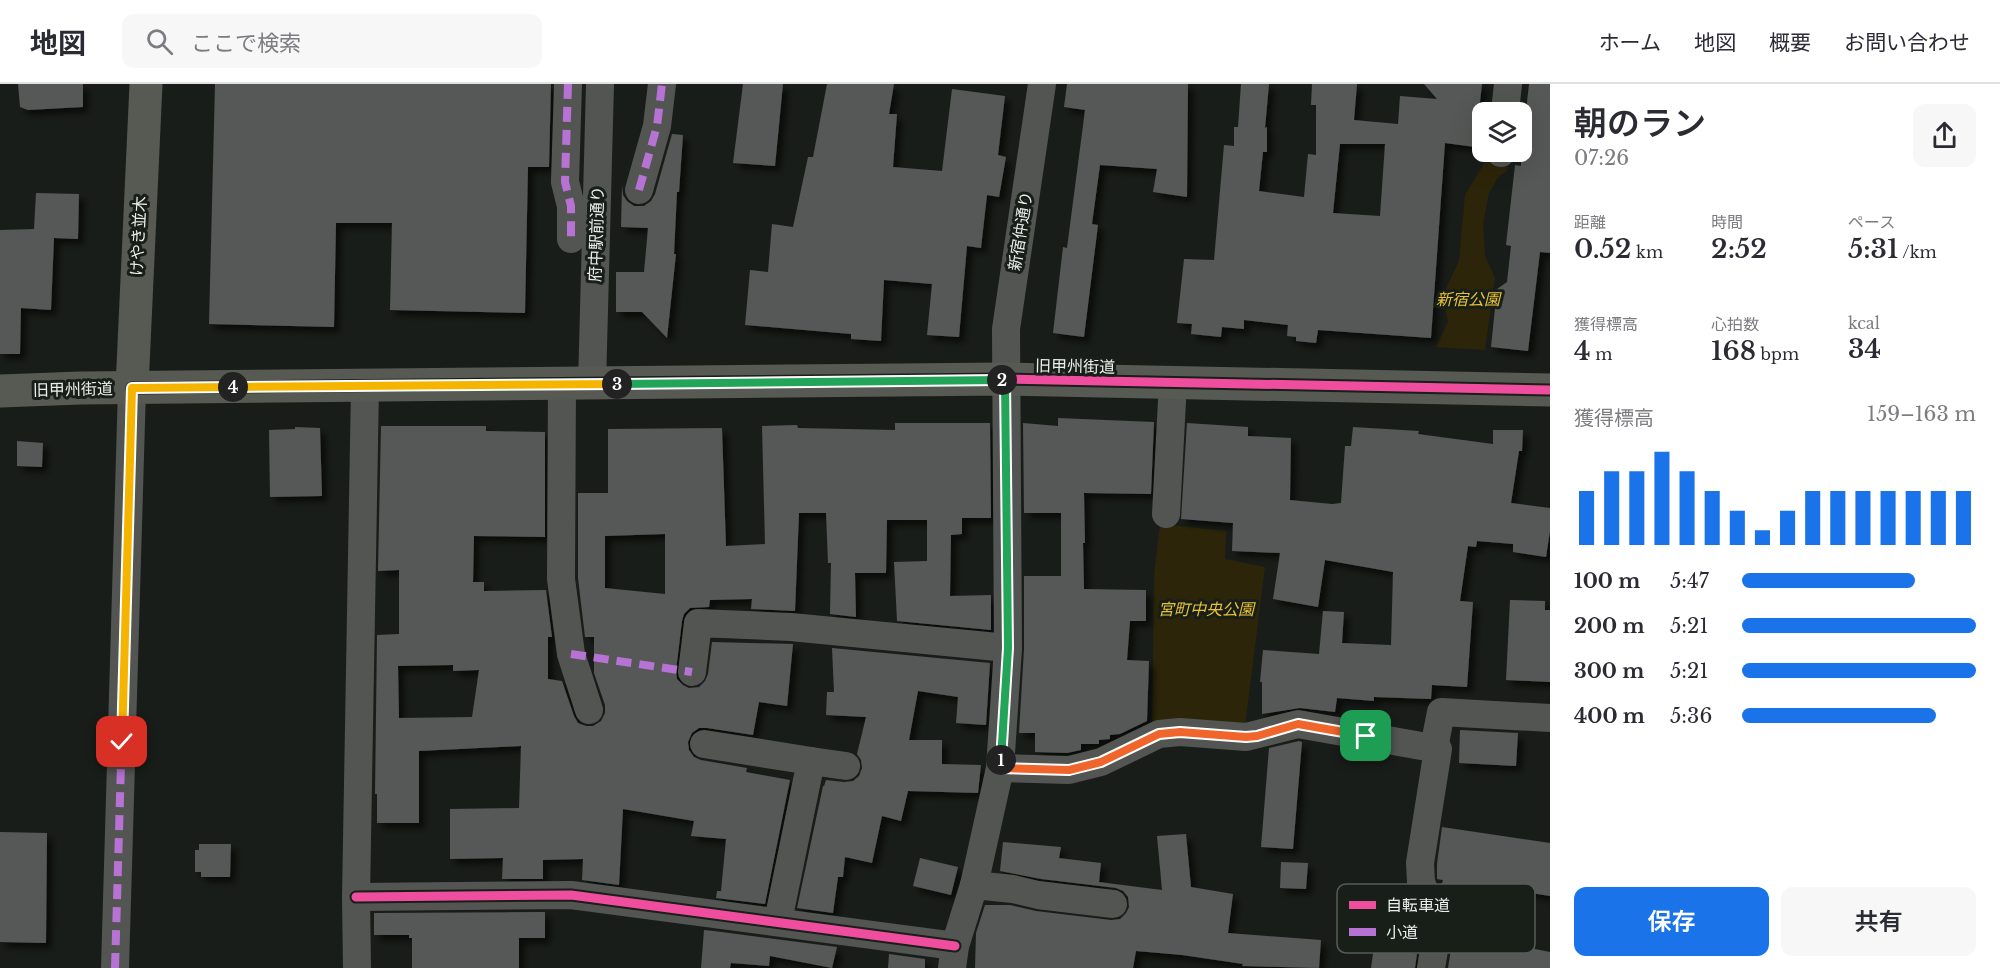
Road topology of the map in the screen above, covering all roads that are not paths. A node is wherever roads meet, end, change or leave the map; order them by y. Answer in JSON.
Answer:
{"nodes":[{"id":1,"x":146,"y":84,"type":"edge"},
{"id":2,"x":568,"y":84,"type":"edge"},
{"id":3,"x":600,"y":84,"type":"edge"},
{"id":4,"x":662,"y":84,"type":"edge"},
{"id":5,"x":1042,"y":84,"type":"edge"},
{"id":6,"x":1508,"y":84,"type":"edge"},
{"id":7,"x":1506,"y":102,"type":"edge"},
{"id":8,"x":639,"y":190,"type":"dead end"},
{"id":9,"x":571,"y":239,"type":"dead end"},
{"id":10,"x":1005,"y":380,"type":"junction"},
{"id":11,"x":1173,"y":382,"type":"junction"},
{"id":12,"x":577,"y":384,"type":"junction"},
{"id":13,"x":365,"y":386,"type":"junction"},
{"id":14,"x":132,"y":388,"type":"junction"},
{"id":15,"x":1550,"y":390,"type":"edge"},
{"id":16,"x":0,"y":391,"type":"edge"},
{"id":17,"x":1166,"y":514,"type":"dead end"},
{"id":18,"x":1008,"y":648,"type":"junction"},
{"id":19,"x":692,"y":672,"type":"dead end"},
{"id":20,"x":590,"y":710,"type":"dead end"},
{"id":21,"x":1550,"y":718,"type":"edge"},
{"id":22,"x":704,"y":744,"type":"dead end"},
{"id":23,"x":1434,"y":748,"type":"junction"},
{"id":24,"x":811,"y":761,"type":"junction"},
{"id":25,"x":846,"y":766,"type":"dead end"},
{"id":26,"x":1000,"y":768,"type":"junction"},
{"id":27,"x":1422,"y":884,"type":"edge"},
{"id":28,"x":974,"y":885,"type":"junction"},
{"id":29,"x":356,"y":897,"type":"junction"},
{"id":30,"x":1113,"y":904,"type":"dead end"},
{"id":31,"x":778,"y":921,"type":"junction"},
{"id":32,"x":1434,"y":953,"type":"edge"},
{"id":33,"x":954,"y":957,"type":"edge"},
{"id":34,"x":115,"y":968,"type":"edge"},
{"id":35,"x":357,"y":968,"type":"edge"},
{"id":36,"x":1431,"y":968,"type":"edge"}],
"edges":[{"from":1,"to":14,"type":"main road","name":"けやき並木"},
{"from":2,"to":9,"type":"street"},
{"from":3,"to":12,"type":"street","name":"府中駅前通り"},
{"from":4,"to":8,"type":"street"},
{"from":5,"to":10,"type":"street","name":"新宿仲通り"},
{"from":6,"to":7,"type":"street"},
{"from":10,"to":11,"type":"main road","name":"旧甲州街道"},
{"from":10,"to":12,"type":"main road","name":"旧甲州街道"},
{"from":10,"to":18,"type":"street","name":"新宿仲通り"},
{"from":11,"to":15,"type":"main road","name":"旧甲州街道"},
{"from":11,"to":17,"type":"street"},
{"from":12,"to":13,"type":"main road","name":"旧甲州街道"},
{"from":12,"to":20,"type":"street","name":"府中駅前通り"},
{"from":13,"to":14,"type":"main road","name":"旧甲州街道"},
{"from":13,"to":29,"type":"street"},
{"from":14,"to":16,"type":"main road","name":"旧甲州街道"},
{"from":14,"to":34,"type":"street"},
{"from":18,"to":19,"type":"street"},
{"from":18,"to":26,"type":"street","name":"新宿仲通り"},
{"from":21,"to":23,"type":"street"},
{"from":22,"to":24,"type":"street"},
{"from":23,"to":26,"type":"street"},
{"from":23,"to":27,"type":"street"},
{"from":24,"to":25,"type":"street"},
{"from":24,"to":31,"type":"street"},
{"from":26,"to":28,"type":"street","name":"新宿仲通り"},
{"from":28,"to":30,"type":"street"},
{"from":28,"to":33,"type":"street","name":"新宿仲通り"},
{"from":29,"to":31,"type":"street"},
{"from":29,"to":35,"type":"street"},
{"from":31,"to":33,"type":"street"},
{"from":32,"to":36,"type":"street"}]}
